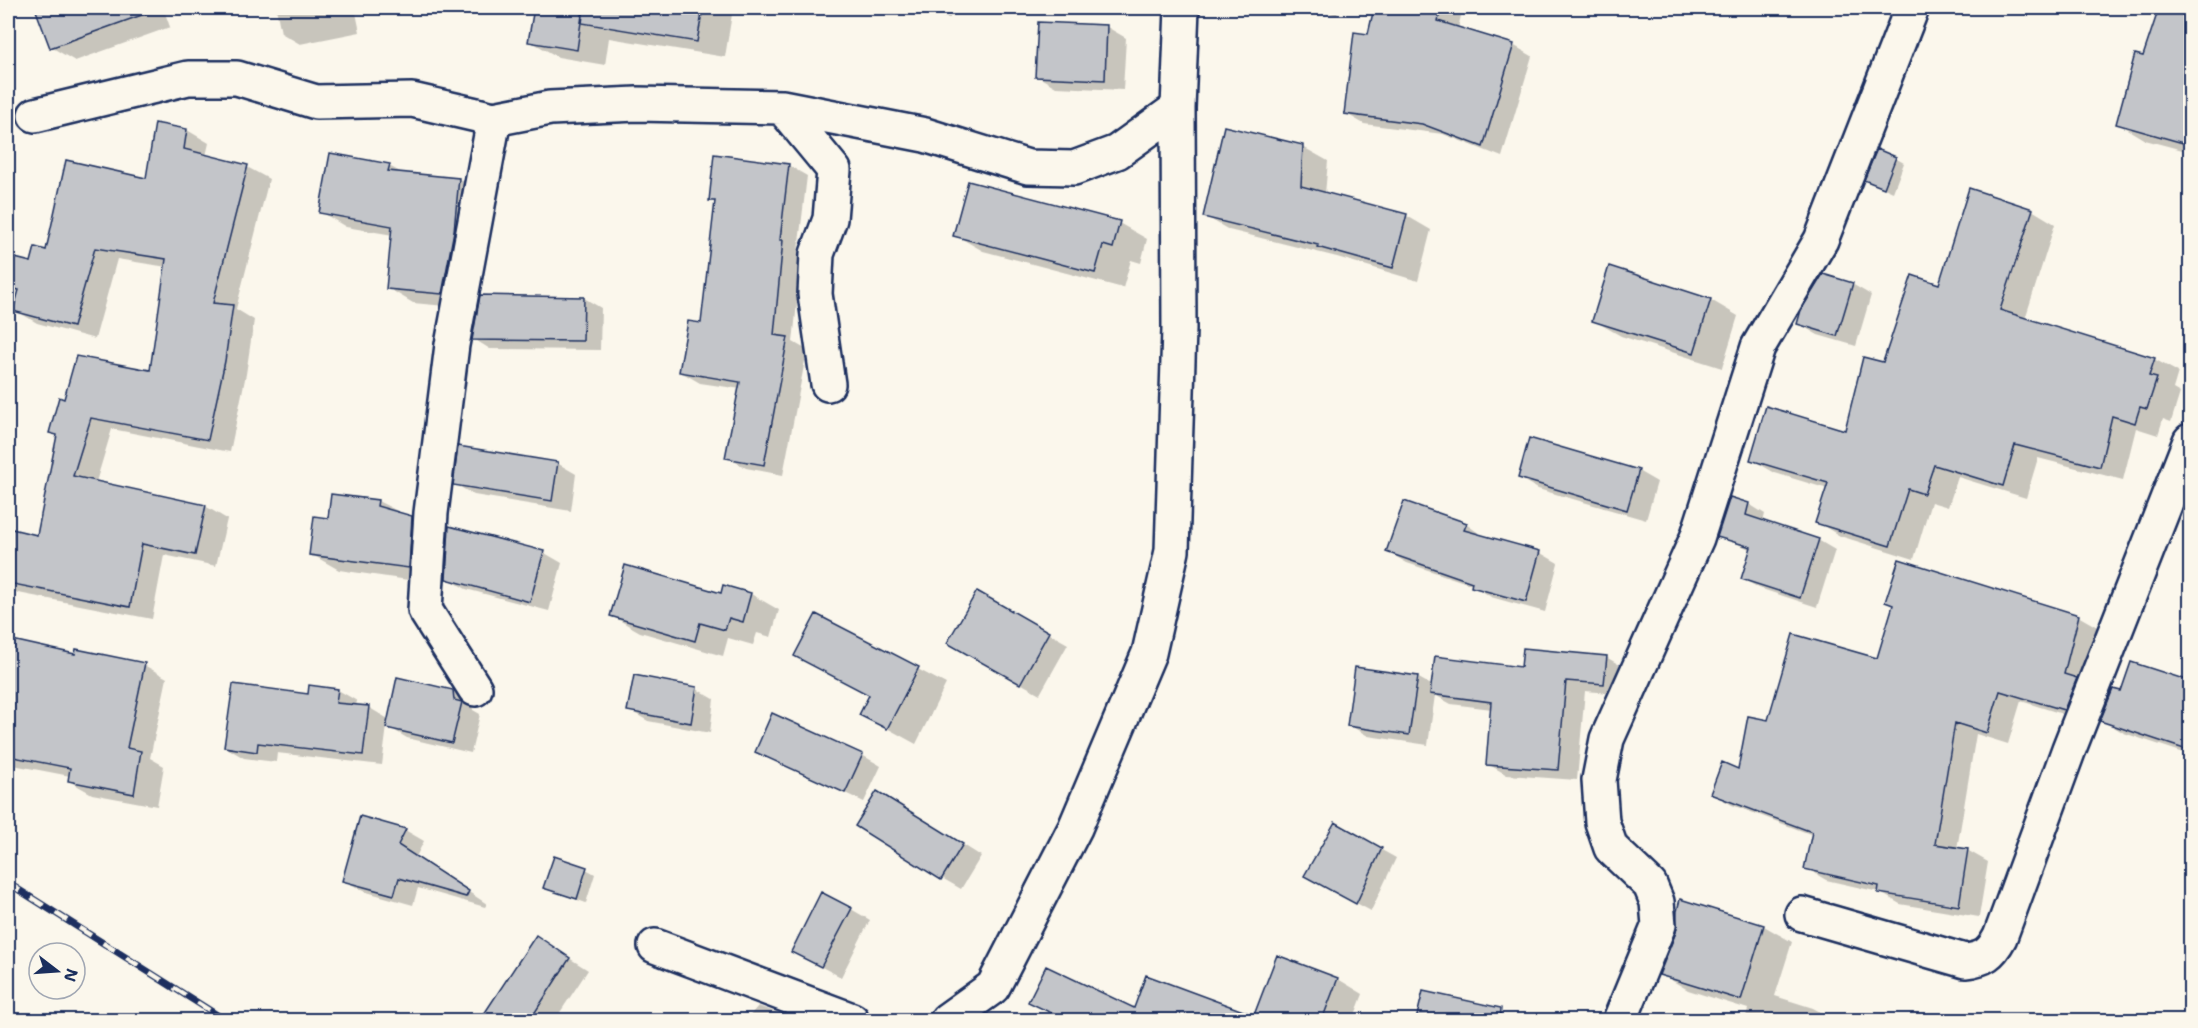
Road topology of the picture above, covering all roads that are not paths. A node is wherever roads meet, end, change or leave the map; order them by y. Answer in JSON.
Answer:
{"nodes":[{"id":1,"x":1182,"y":8,"type":"edge"},
{"id":2,"x":1912,"y":8,"type":"edge"},
{"id":3,"x":782,"y":107,"type":"junction"},
{"id":4,"x":1179,"y":108,"type":"junction"},
{"id":5,"x":35,"y":115,"type":"dead end"},
{"id":6,"x":494,"y":119,"type":"junction"},
{"id":7,"x":828,"y":384,"type":"dead end"},
{"id":8,"x":2190,"y":441,"type":"edge"},
{"id":9,"x":475,"y":689,"type":"dead end"},
{"id":10,"x":1802,"y":914,"type":"dead end"},
{"id":11,"x":655,"y":946,"type":"dead end"},
{"id":12,"x":852,"y":1020,"type":"edge"},
{"id":13,"x":947,"y":1020,"type":"edge"},
{"id":14,"x":1620,"y":1020,"type":"edge"}],
"edges":[{"from":1,"to":4,"type":"street"},
{"from":2,"to":14,"type":"street"},
{"from":3,"to":4,"type":"street"},
{"from":3,"to":6,"type":"street"},
{"from":3,"to":7,"type":"street"},
{"from":4,"to":13,"type":"street"},
{"from":5,"to":6,"type":"street"},
{"from":6,"to":9,"type":"street"},
{"from":8,"to":10,"type":"street"},
{"from":11,"to":12,"type":"street"}]}
